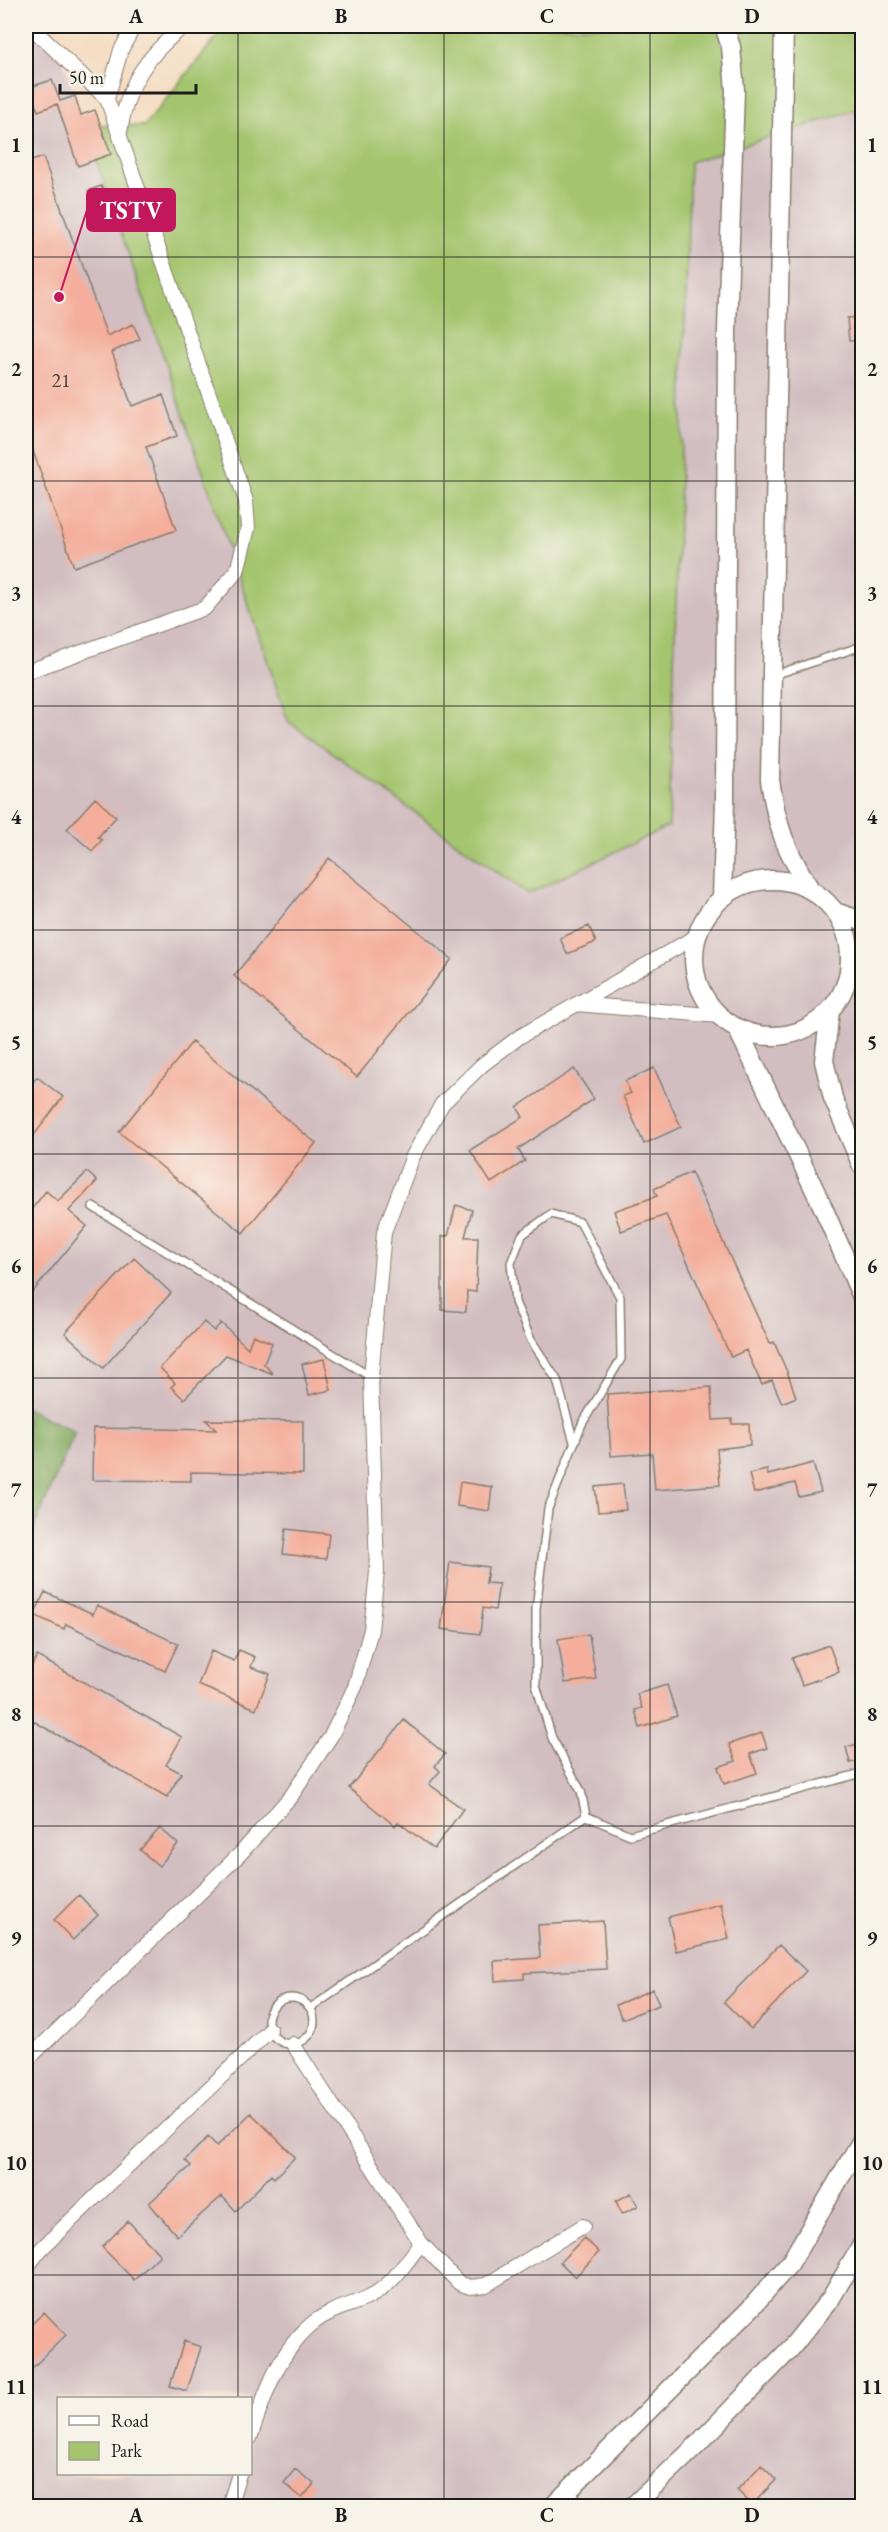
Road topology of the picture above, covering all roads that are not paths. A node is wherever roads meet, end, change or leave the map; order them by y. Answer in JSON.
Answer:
{"nodes":[{"id":1,"x":30,"y":26,"type":"edge"},
{"id":2,"x":134,"y":26,"type":"edge"},
{"id":3,"x":184,"y":26,"type":"edge"},
{"id":4,"x":724,"y":26,"type":"edge"},
{"id":5,"x":784,"y":26,"type":"edge"},
{"id":6,"x":107,"y":99,"type":"junction"},
{"id":7,"x":119,"y":134,"type":"junction"},
{"id":8,"x":862,"y":646,"type":"edge"},
{"id":9,"x":26,"y":672,"type":"edge"},
{"id":10,"x":773,"y":675,"type":"junction"},
{"id":11,"x":810,"y":889,"type":"junction"},
{"id":12,"x":722,"y":898,"type":"junction"},
{"id":13,"x":835,"y":912,"type":"junction"},
{"id":14,"x":862,"y":921,"type":"edge"},
{"id":15,"x":697,"y":936,"type":"junction"},
{"id":16,"x":862,"y":978,"type":"edge"},
{"id":17,"x":844,"y":988,"type":"junction"},
{"id":18,"x":576,"y":1004,"type":"junction"},
{"id":19,"x":830,"y":1011,"type":"junction"},
{"id":20,"x":720,"y":1016,"type":"junction"},
{"id":21,"x":737,"y":1028,"type":"junction"},
{"id":22,"x":862,"y":1166,"type":"edge"},
{"id":23,"x":93,"y":1207,"type":"dead end"},
{"id":24,"x":862,"y":1297,"type":"edge"},
{"id":25,"x":371,"y":1377,"type":"junction"},
{"id":26,"x":574,"y":1442,"type":"junction"},
{"id":27,"x":862,"y":1773,"type":"edge"},
{"id":28,"x":586,"y":1816,"type":"junction"},
{"id":29,"x":310,"y":2008,"type":"junction"},
{"id":30,"x":270,"y":2030,"type":"junction"},
{"id":31,"x":293,"y":2044,"type":"junction"},
{"id":32,"x":26,"y":2061,"type":"edge"},
{"id":33,"x":862,"y":2140,"type":"edge"},
{"id":34,"x":583,"y":2226,"type":"dead end"},
{"id":35,"x":421,"y":2243,"type":"junction"},
{"id":36,"x":862,"y":2246,"type":"edge"},
{"id":37,"x":26,"y":2268,"type":"edge"},
{"id":38,"x":252,"y":2432,"type":"edge"},
{"id":39,"x":239,"y":2475,"type":"edge"},
{"id":40,"x":229,"y":2506,"type":"edge"},
{"id":41,"x":553,"y":2506,"type":"edge"},
{"id":42,"x":633,"y":2506,"type":"edge"}],
"edges":[{"from":1,"to":6,"type":"street"},
{"from":2,"to":6,"type":"street"},
{"from":3,"to":7,"type":"street"},
{"from":4,"to":12,"type":"street"},
{"from":5,"to":10,"type":"street"},
{"from":6,"to":7,"type":"street"},
{"from":7,"to":9,"type":"street"},
{"from":8,"to":10,"type":"lane"},
{"from":10,"to":11,"type":"street"},
{"from":11,"to":12,"type":"street"},
{"from":11,"to":13,"type":"street"},
{"from":12,"to":15,"type":"street"},
{"from":13,"to":14,"type":"street"},
{"from":13,"to":17,"type":"street"},
{"from":15,"to":18,"type":"street"},
{"from":15,"to":20,"type":"street"},
{"from":16,"to":17,"type":"street"},
{"from":17,"to":19,"type":"street"},
{"from":18,"to":20,"type":"street"},
{"from":18,"to":25,"type":"street"},
{"from":19,"to":21,"type":"street"},
{"from":19,"to":22,"type":"street"},
{"from":20,"to":21,"type":"street"},
{"from":21,"to":24,"type":"street"},
{"from":23,"to":25,"type":"lane"},
{"from":25,"to":32,"type":"street"},
{"from":26,"to":26,"type":"lane"},
{"from":26,"to":28,"type":"lane"},
{"from":27,"to":28,"type":"lane"},
{"from":28,"to":29,"type":"lane"},
{"from":29,"to":30,"type":"lane"},
{"from":29,"to":31,"type":"lane"},
{"from":30,"to":31,"type":"lane"},
{"from":30,"to":37,"type":"street"},
{"from":31,"to":35,"type":"street"},
{"from":33,"to":41,"type":"street"},
{"from":34,"to":35,"type":"street"},
{"from":35,"to":38,"type":"street"},
{"from":36,"to":42,"type":"street"},
{"from":39,"to":40,"type":"street"}]}
